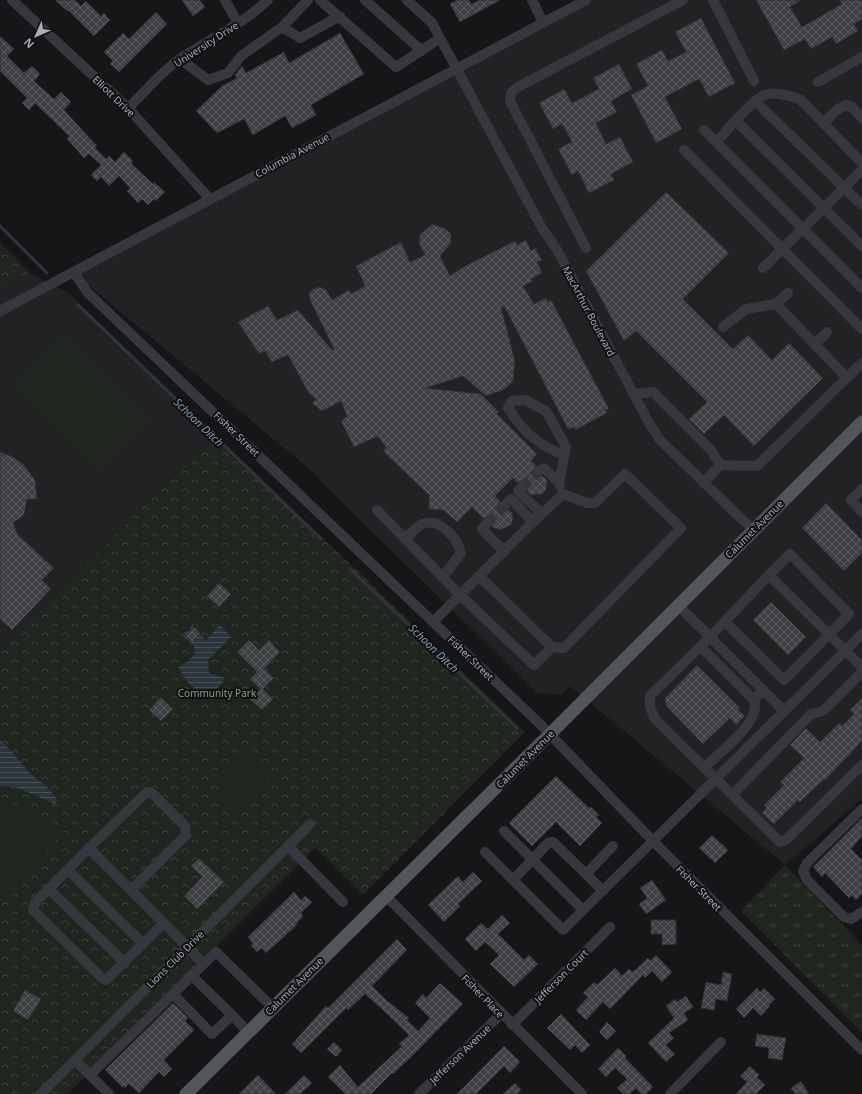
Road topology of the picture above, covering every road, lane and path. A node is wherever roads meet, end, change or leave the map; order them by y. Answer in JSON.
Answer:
{"nodes":[{"id":1,"x":12,"y":0,"type":"edge"},
{"id":2,"x":225,"y":0,"type":"edge"},
{"id":3,"x":268,"y":0,"type":"edge"},
{"id":4,"x":308,"y":0,"type":"edge"},
{"id":5,"x":320,"y":0,"type":"edge"},
{"id":6,"x":365,"y":0,"type":"edge"},
{"id":7,"x":407,"y":0,"type":"edge"},
{"id":8,"x":532,"y":0,"type":"edge"},
{"id":9,"x":586,"y":0,"type":"edge"},
{"id":10,"x":683,"y":0,"type":"edge"},
{"id":11,"x":713,"y":0,"type":"edge"},
{"id":12,"x":340,"y":16,"type":"junction"},
{"id":13,"x":543,"y":22,"type":"junction"},
{"id":14,"x":238,"y":23,"type":"junction"},
{"id":15,"x":282,"y":26,"type":"junction"},
{"id":16,"x":439,"y":39,"type":"junction"},
{"id":17,"x":422,"y":51,"type":"junction"},
{"id":18,"x":862,"y":57,"type":"edge"},
{"id":19,"x":180,"y":59,"type":"junction"},
{"id":20,"x":457,"y":69,"type":"junction"},
{"id":21,"x":754,"y":81,"type":"dead end"},
{"id":22,"x":818,"y":82,"type":"dead end"},
{"id":23,"x":755,"y":102,"type":"junction"},
{"id":24,"x":128,"y":108,"type":"junction"},
{"id":25,"x":862,"y":118,"type":"edge"},
{"id":26,"x":736,"y":121,"type":"junction"},
{"id":27,"x":824,"y":124,"type":"junction"},
{"id":28,"x":704,"y":130,"type":"dead end"},
{"id":29,"x":716,"y":142,"type":"junction"},
{"id":30,"x":684,"y":150,"type":"dead end"},
{"id":31,"x":862,"y":163,"type":"edge"},
{"id":32,"x":862,"y":170,"type":"edge"},
{"id":33,"x":844,"y":187,"type":"junction"},
{"id":34,"x":209,"y":198,"type":"junction"},
{"id":35,"x":862,"y":205,"type":"edge"},
{"id":36,"x":823,"y":208,"type":"junction"},
{"id":37,"x":803,"y":228,"type":"junction"},
{"id":38,"x":862,"y":246,"type":"edge"},
{"id":39,"x":586,"y":248,"type":"dead end"},
{"id":40,"x":783,"y":249,"type":"junction"},
{"id":41,"x":763,"y":268,"type":"dead end"},
{"id":42,"x":74,"y":273,"type":"junction"},
{"id":43,"x":862,"y":288,"type":"edge"},
{"id":44,"x":788,"y":293,"type":"dead end"},
{"id":45,"x":776,"y":304,"type":"junction"},
{"id":46,"x":0,"y":311,"type":"edge"},
{"id":47,"x":723,"y":327,"type":"dead end"},
{"id":48,"x":862,"y":329,"type":"edge"},
{"id":49,"x":826,"y":332,"type":"dead end"},
{"id":50,"x":815,"y":344,"type":"junction"},
{"id":51,"x":862,"y":363,"type":"edge"},
{"id":52,"x":847,"y":378,"type":"junction"},
{"id":53,"x":633,"y":394,"type":"junction"},
{"id":54,"x":862,"y":422,"type":"edge"},
{"id":55,"x":564,"y":455,"type":"junction"},
{"id":56,"x":720,"y":465,"type":"junction"},
{"id":57,"x":540,"y":470,"type":"dead end"},
{"id":58,"x":560,"y":483,"type":"junction"},
{"id":59,"x":704,"y":483,"type":"junction"},
{"id":60,"x":522,"y":488,"type":"dead end"},
{"id":61,"x":862,"y":489,"type":"edge"},
{"id":62,"x":563,"y":494,"type":"junction"},
{"id":63,"x":505,"y":505,"type":"dead end"},
{"id":64,"x":377,"y":510,"type":"dead end"},
{"id":65,"x":862,"y":512,"type":"edge"},
{"id":66,"x":541,"y":513,"type":"junction"},
{"id":67,"x":533,"y":522,"type":"junction"},
{"id":68,"x":487,"y":523,"type":"dead end"},
{"id":69,"x":753,"y":530,"type":"junction"},
{"id":70,"x":406,"y":539,"type":"junction"},
{"id":71,"x":504,"y":551,"type":"junction"},
{"id":72,"x":769,"y":575,"type":"junction"},
{"id":73,"x":479,"y":576,"type":"junction"},
{"id":74,"x":443,"y":577,"type":"junction"},
{"id":75,"x":460,"y":595,"type":"junction"},
{"id":76,"x":678,"y":605,"type":"junction"},
{"id":77,"x":433,"y":622,"type":"junction"},
{"id":78,"x":725,"y":622,"type":"junction"},
{"id":79,"x":862,"y":634,"type":"edge"},
{"id":80,"x":830,"y":635,"type":"junction"},
{"id":81,"x":710,"y":637,"type":"junction"},
{"id":82,"x":552,"y":647,"type":"junction"},
{"id":83,"x":701,"y":647,"type":"junction"},
{"id":84,"x":845,"y":650,"type":"junction"},
{"id":85,"x":862,"y":666,"type":"edge"},
{"id":86,"x":862,"y":672,"type":"edge"},
{"id":87,"x":763,"y":690,"type":"junction"},
{"id":88,"x":754,"y":700,"type":"junction"},
{"id":89,"x":784,"y":711,"type":"junction"},
{"id":90,"x":550,"y":734,"type":"junction"},
{"id":91,"x":862,"y":765,"type":"edge"},
{"id":92,"x":705,"y":767,"type":"junction"},
{"id":93,"x":717,"y":778,"type":"junction"},
{"id":94,"x":733,"y":794,"type":"junction"},
{"id":95,"x":862,"y":809,"type":"edge"},
{"id":96,"x":310,"y":824,"type":"dead end"},
{"id":97,"x":504,"y":830,"type":"dead end"},
{"id":98,"x":653,"y":842,"type":"junction"},
{"id":99,"x":288,"y":846,"type":"junction"},
{"id":100,"x":613,"y":846,"type":"dead end"},
{"id":101,"x":89,"y":848,"type":"junction"},
{"id":102,"x":485,"y":852,"type":"dead end"},
{"id":103,"x":534,"y":860,"type":"junction"},
{"id":104,"x":68,"y":870,"type":"junction"},
{"id":105,"x":586,"y":874,"type":"junction"},
{"id":106,"x":513,"y":880,"type":"junction"},
{"id":107,"x":49,"y":889,"type":"junction"},
{"id":108,"x":132,"y":890,"type":"junction"},
{"id":109,"x":603,"y":891,"type":"junction"},
{"id":110,"x":386,"y":896,"type":"junction"},
{"id":111,"x":343,"y":902,"type":"dead end"},
{"id":112,"x":583,"y":910,"type":"junction"},
{"id":113,"x":860,"y":918,"type":"edge"},
{"id":114,"x":164,"y":923,"type":"junction"},
{"id":115,"x":610,"y":927,"type":"dead end"},
{"id":116,"x":143,"y":944,"type":"junction"},
{"id":117,"x":188,"y":947,"type":"junction"},
{"id":118,"x":124,"y":963,"type":"junction"},
{"id":119,"x":203,"y":963,"type":"junction"},
{"id":120,"x":191,"y":975,"type":"junction"},
{"id":121,"x":173,"y":994,"type":"junction"},
{"id":122,"x":273,"y":1008,"type":"junction"},
{"id":123,"x":501,"y":1014,"type":"junction"},
{"id":124,"x":232,"y":1015,"type":"junction"},
{"id":125,"x":512,"y":1025,"type":"junction"},
{"id":126,"x":248,"y":1032,"type":"junction"},
{"id":127,"x":721,"y":1042,"type":"dead end"},
{"id":128,"x":862,"y":1050,"type":"edge"},
{"id":129,"x":75,"y":1060,"type":"junction"},
{"id":130,"x":90,"y":1075,"type":"junction"},
{"id":131,"x":48,"y":1092,"type":"edge"},
{"id":132,"x":109,"y":1094,"type":"edge"},
{"id":133,"x":186,"y":1094,"type":"edge"},
{"id":134,"x":419,"y":1094,"type":"edge"},
{"id":135,"x":582,"y":1094,"type":"edge"},
{"id":136,"x":670,"y":1094,"type":"edge"}],
"edges":[{"from":1,"to":24,"type":"street","name":"Elliott Drive"},
{"from":2,"to":14,"type":"street"},
{"from":3,"to":14,"type":"street","name":"University Drive"},
{"from":4,"to":15,"type":"street"},
{"from":5,"to":12,"type":"street"},
{"from":6,"to":17,"type":"street"},
{"from":7,"to":16,"type":"street","name":"MacArthur Boulevard"},
{"from":8,"to":13,"type":"street"},
{"from":9,"to":13,"type":"street","name":"Columbia Avenue"},
{"from":10,"to":39,"type":"street"},
{"from":11,"to":21,"type":"street"},
{"from":12,"to":15,"type":"street"},
{"from":12,"to":17,"type":"street"},
{"from":13,"to":20,"type":"street","name":"Columbia Avenue"},
{"from":14,"to":19,"type":"street","name":"University Drive"},
{"from":15,"to":19,"type":"street"},
{"from":16,"to":17,"type":"street"},
{"from":16,"to":20,"type":"street","name":"MacArthur Boulevard"},
{"from":18,"to":22,"type":"street"},
{"from":19,"to":24,"type":"street","name":"University Drive"},
{"from":20,"to":34,"type":"street","name":"Columbia Avenue"},
{"from":20,"to":53,"type":"street","name":"MacArthur Boulevard"},
{"from":23,"to":26,"type":"street"},
{"from":23,"to":27,"type":"street"},
{"from":23,"to":33,"type":"street"},
{"from":24,"to":34,"type":"street","name":"Elliott Drive"},
{"from":25,"to":27,"type":"street"},
{"from":26,"to":29,"type":"street"},
{"from":26,"to":36,"type":"street"},
{"from":27,"to":31,"type":"street"},
{"from":28,"to":29,"type":"street"},
{"from":29,"to":37,"type":"street"},
{"from":30,"to":40,"type":"street"},
{"from":32,"to":33,"type":"street"},
{"from":33,"to":35,"type":"street"},
{"from":33,"to":36,"type":"street"},
{"from":34,"to":42,"type":"street","name":"Columbia Avenue"},
{"from":36,"to":37,"type":"street"},
{"from":36,"to":38,"type":"street"},
{"from":37,"to":40,"type":"street"},
{"from":37,"to":43,"type":"street"},
{"from":40,"to":41,"type":"street"},
{"from":40,"to":48,"type":"street"},
{"from":42,"to":46,"type":"street","name":"Columbia Avenue"},
{"from":42,"to":77,"type":"street","name":"Fisher Street"},
{"from":44,"to":45,"type":"street"},
{"from":45,"to":47,"type":"street"},
{"from":45,"to":50,"type":"street"},
{"from":49,"to":50,"type":"street"},
{"from":50,"to":52,"type":"street"},
{"from":51,"to":52,"type":"street"},
{"from":52,"to":56,"type":"street"},
{"from":53,"to":56,"type":"street"},
{"from":53,"to":59,"type":"street","name":"MacArthur Boulevard"},
{"from":54,"to":69,"type":"main road","name":"Calumet Avenue"},
{"from":55,"to":55,"type":"street"},
{"from":55,"to":58,"type":"street"},
{"from":56,"to":59,"type":"street"},
{"from":57,"to":58,"type":"street"},
{"from":58,"to":62,"type":"street"},
{"from":59,"to":69,"type":"street","name":"MacArthur Boulevard"},
{"from":60,"to":66,"type":"street"},
{"from":61,"to":65,"type":"street"},
{"from":62,"to":66,"type":"street"},
{"from":62,"to":82,"type":"street"},
{"from":63,"to":67,"type":"street"},
{"from":64,"to":70,"type":"street"},
{"from":66,"to":67,"type":"street"},
{"from":67,"to":71,"type":"street"},
{"from":68,"to":71,"type":"street"},
{"from":69,"to":76,"type":"main road","name":"Calumet Avenue"},
{"from":70,"to":74,"type":"street"},
{"from":70,"to":74,"type":"street"},
{"from":71,"to":73,"type":"street"},
{"from":72,"to":78,"type":"street"},
{"from":72,"to":80,"type":"street"},
{"from":72,"to":80,"type":"street"},
{"from":73,"to":75,"type":"street"},
{"from":73,"to":82,"type":"street"},
{"from":74,"to":75,"type":"street"},
{"from":75,"to":77,"type":"street"},
{"from":75,"to":82,"type":"street"},
{"from":76,"to":81,"type":"street"},
{"from":76,"to":90,"type":"main road","name":"Calumet Avenue"},
{"from":77,"to":90,"type":"street","name":"Fisher Street"},
{"from":78,"to":80,"type":"street"},
{"from":78,"to":81,"type":"street"},
{"from":79,"to":84,"type":"street"},
{"from":80,"to":84,"type":"street"},
{"from":81,"to":83,"type":"street"},
{"from":81,"to":87,"type":"street"},
{"from":83,"to":88,"type":"street"},
{"from":83,"to":92,"type":"street"},
{"from":84,"to":85,"type":"street"},
{"from":84,"to":89,"type":"street"},
{"from":86,"to":94,"type":"street"},
{"from":87,"to":88,"type":"street"},
{"from":87,"to":89,"type":"street"},
{"from":88,"to":92,"type":"street"},
{"from":89,"to":93,"type":"street"},
{"from":90,"to":98,"type":"street","name":"Fisher Street"},
{"from":90,"to":110,"type":"main road","name":"Calumet Avenue"},
{"from":91,"to":94,"type":"street"},
{"from":92,"to":93,"type":"street"},
{"from":93,"to":94,"type":"street"},
{"from":93,"to":98,"type":"street"},
{"from":95,"to":113,"type":"street"},
{"from":96,"to":99,"type":"street","name":"Lions Club Drive"},
{"from":97,"to":103,"type":"street"},
{"from":98,"to":109,"type":"street"},
{"from":98,"to":128,"type":"street","name":"Fisher Street"},
{"from":99,"to":111,"type":"street"},
{"from":99,"to":117,"type":"street","name":"Lions Club Drive"},
{"from":100,"to":105,"type":"street"},
{"from":101,"to":104,"type":"street"},
{"from":101,"to":108,"type":"street"},
{"from":101,"to":108,"type":"street"},
{"from":102,"to":106,"type":"street"},
{"from":103,"to":105,"type":"street"},
{"from":103,"to":106,"type":"street"},
{"from":103,"to":112,"type":"street"},
{"from":104,"to":107,"type":"street"},
{"from":104,"to":116,"type":"street"},
{"from":105,"to":109,"type":"street"},
{"from":106,"to":112,"type":"street"},
{"from":107,"to":118,"type":"street"},
{"from":107,"to":118,"type":"street"},
{"from":108,"to":114,"type":"street"},
{"from":109,"to":112,"type":"street"},
{"from":110,"to":122,"type":"main road","name":"Calumet Avenue"},
{"from":110,"to":123,"type":"street","name":"Fisher Place"},
{"from":114,"to":116,"type":"street"},
{"from":114,"to":117,"type":"street"},
{"from":115,"to":125,"type":"street","name":"Jefferson Court"},
{"from":116,"to":118,"type":"street"},
{"from":117,"to":119,"type":"street"},
{"from":117,"to":129,"type":"street","name":"Lions Club Drive"},
{"from":119,"to":120,"type":"street"},
{"from":119,"to":122,"type":"street"},
{"from":120,"to":121,"type":"street"},
{"from":120,"to":124,"type":"street"},
{"from":121,"to":124,"type":"street"},
{"from":121,"to":130,"type":"street"},
{"from":122,"to":126,"type":"main road","name":"Calumet Avenue"},
{"from":123,"to":125,"type":"street","name":"Fisher Place"},
{"from":123,"to":134,"type":"street","name":"Jefferson Avenue"},
{"from":124,"to":126,"type":"street"},
{"from":125,"to":135,"type":"street","name":"Fisher Place"},
{"from":126,"to":133,"type":"main road","name":"Calumet Avenue"},
{"from":127,"to":136,"type":"street"},
{"from":129,"to":130,"type":"street"},
{"from":129,"to":131,"type":"street","name":"Lions Club Drive"},
{"from":130,"to":132,"type":"street"}]}
